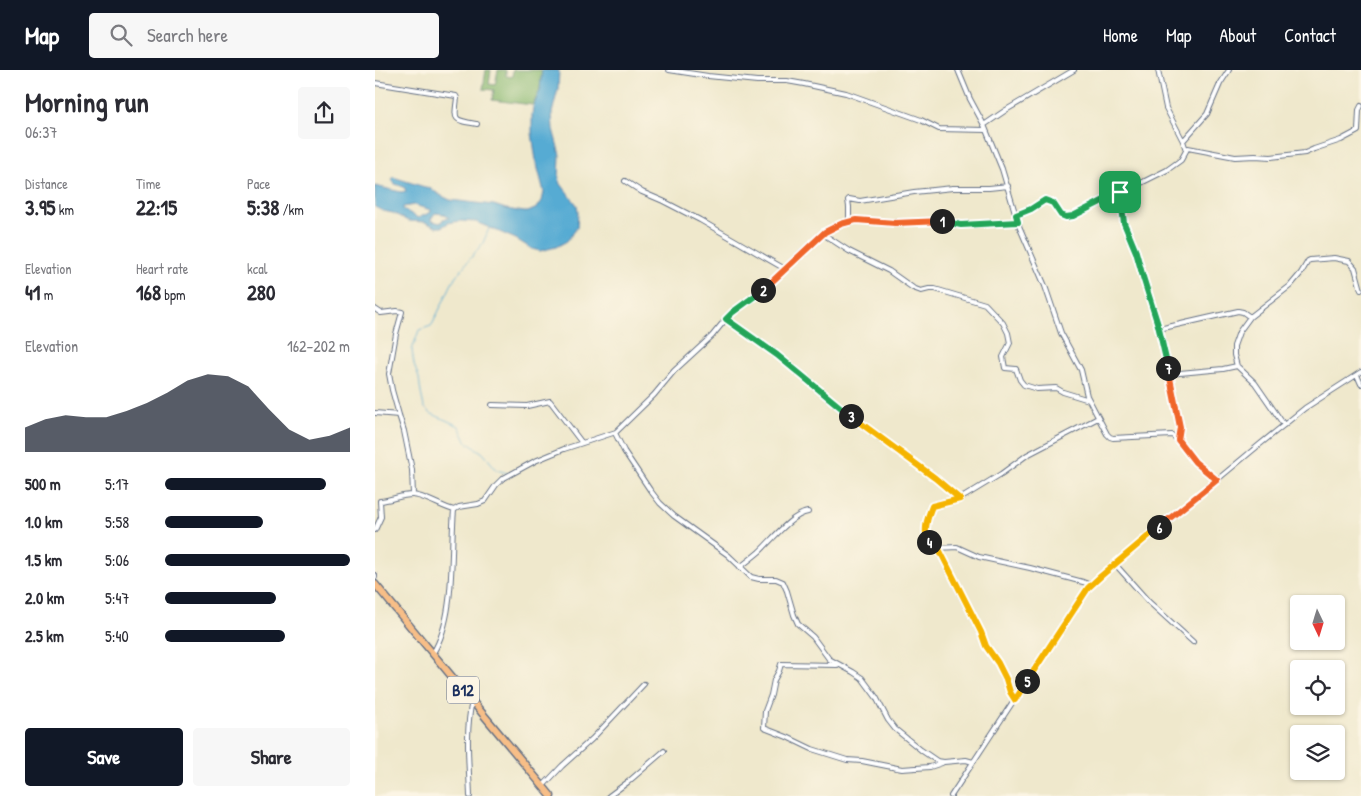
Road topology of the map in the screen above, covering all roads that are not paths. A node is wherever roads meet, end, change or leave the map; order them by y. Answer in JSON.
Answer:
{"nodes":[{"id":1,"x":669,"y":70,"type":"edge"},
{"id":2,"x":958,"y":70,"type":"edge"},
{"id":3,"x":1074,"y":70,"type":"edge"},
{"id":4,"x":1157,"y":70,"type":"edge"},
{"id":5,"x":1229,"y":70,"type":"edge"},
{"id":6,"x":375,"y":83,"type":"edge"},
{"id":7,"x":1361,"y":106,"type":"edge"},
{"id":8,"x":477,"y":124,"type":"dead end"},
{"id":9,"x":984,"y":125,"type":"junction"},
{"id":10,"x":986,"y":130,"type":"junction"},
{"id":11,"x":1183,"y":141,"type":"junction"},
{"id":12,"x":1186,"y":150,"type":"junction"},
{"id":13,"x":625,"y":181,"type":"dead end"},
{"id":14,"x":1008,"y":186,"type":"junction"},
{"id":15,"x":1120,"y":192,"type":"junction"},
{"id":16,"x":1016,"y":215,"type":"junction"},
{"id":17,"x":849,"y":221,"type":"junction"},
{"id":18,"x":1018,"y":222,"type":"junction"},
{"id":19,"x":823,"y":234,"type":"junction"},
{"id":20,"x":785,"y":269,"type":"junction"},
{"id":21,"x":1361,"y":290,"type":"edge"},
{"id":22,"x":375,"y":309,"type":"edge"},
{"id":23,"x":1250,"y":316,"type":"junction"},
{"id":24,"x":726,"y":319,"type":"junction"},
{"id":25,"x":1159,"y":329,"type":"junction"},
{"id":26,"x":1237,"y":366,"type":"junction"},
{"id":27,"x":1169,"y":374,"type":"junction"},
{"id":28,"x":1359,"y":374,"type":"edge"},
{"id":29,"x":1361,"y":384,"type":"edge"},
{"id":30,"x":1089,"y":400,"type":"junction"},
{"id":31,"x":492,"y":405,"type":"dead end"},
{"id":32,"x":375,"y":413,"type":"edge"},
{"id":33,"x":399,"y":414,"type":"junction"},
{"id":34,"x":1098,"y":418,"type":"junction"},
{"id":35,"x":1284,"y":425,"type":"junction"},
{"id":36,"x":615,"y":433,"type":"junction"},
{"id":37,"x":1178,"y":440,"type":"junction"},
{"id":38,"x":582,"y":443,"type":"junction"},
{"id":39,"x":1217,"y":480,"type":"junction"},
{"id":40,"x":413,"y":495,"type":"junction"},
{"id":41,"x":960,"y":499,"type":"junction"},
{"id":42,"x":454,"y":510,"type":"junction"},
{"id":43,"x":808,"y":512,"type":"dead end"},
{"id":44,"x":375,"y":530,"type":"edge"},
{"id":45,"x":938,"y":548,"type":"junction"},
{"id":46,"x":1115,"y":564,"type":"junction"},
{"id":47,"x":740,"y":567,"type":"junction"},
{"id":48,"x":375,"y":584,"type":"edge"},
{"id":49,"x":1091,"y":585,"type":"junction"},
{"id":50,"x":1193,"y":642,"type":"dead end"},
{"id":51,"x":433,"y":654,"type":"junction"},
{"id":52,"x":839,"y":665,"type":"junction"},
{"id":53,"x":644,"y":684,"type":"dead end"},
{"id":54,"x":1015,"y":700,"type":"junction"},
{"id":55,"x":472,"y":701,"type":"junction"},
{"id":56,"x":664,"y":751,"type":"dead end"},
{"id":57,"x":944,"y":762,"type":"junction"},
{"id":58,"x":973,"y":762,"type":"junction"},
{"id":59,"x":543,"y":786,"type":"junction"},
{"id":60,"x":471,"y":796,"type":"edge"},
{"id":61,"x":551,"y":796,"type":"edge"},
{"id":62,"x":609,"y":796,"type":"edge"},
{"id":63,"x":951,"y":796,"type":"edge"}],
"edges":[{"from":1,"to":10,"type":"street"},
{"from":2,"to":9,"type":"street"},
{"from":3,"to":9,"type":"street"},
{"from":4,"to":11,"type":"street"},
{"from":5,"to":11,"type":"street"},
{"from":6,"to":8,"type":"street"},
{"from":7,"to":12,"type":"street"},
{"from":9,"to":10,"type":"street"},
{"from":10,"to":14,"type":"street"},
{"from":11,"to":12,"type":"street"},
{"from":12,"to":15,"type":"street"},
{"from":13,"to":20,"type":"street"},
{"from":14,"to":16,"type":"street"},
{"from":14,"to":17,"type":"street"},
{"from":15,"to":16,"type":"street"},
{"from":15,"to":25,"type":"street"},
{"from":16,"to":18,"type":"street"},
{"from":17,"to":18,"type":"street"},
{"from":17,"to":19,"type":"street"},
{"from":18,"to":30,"type":"street"},
{"from":19,"to":20,"type":"street"},
{"from":19,"to":30,"type":"street"},
{"from":20,"to":24,"type":"street"},
{"from":21,"to":23,"type":"street"},
{"from":22,"to":33,"type":"street"},
{"from":23,"to":25,"type":"street"},
{"from":23,"to":26,"type":"street"},
{"from":24,"to":36,"type":"street"},
{"from":24,"to":41,"type":"street"},
{"from":25,"to":27,"type":"street"},
{"from":26,"to":27,"type":"street"},
{"from":26,"to":35,"type":"street"},
{"from":27,"to":37,"type":"street"},
{"from":28,"to":29,"type":"street"},
{"from":28,"to":35,"type":"street"},
{"from":30,"to":34,"type":"street"},
{"from":31,"to":38,"type":"street"},
{"from":32,"to":33,"type":"street"},
{"from":33,"to":40,"type":"street"},
{"from":34,"to":37,"type":"street"},
{"from":34,"to":41,"type":"street"},
{"from":35,"to":39,"type":"street"},
{"from":36,"to":38,"type":"street"},
{"from":36,"to":47,"type":"street"},
{"from":37,"to":39,"type":"street"},
{"from":38,"to":42,"type":"street"},
{"from":39,"to":46,"type":"street"},
{"from":40,"to":42,"type":"street"},
{"from":40,"to":44,"type":"street"},
{"from":41,"to":45,"type":"street"},
{"from":42,"to":51,"type":"street"},
{"from":43,"to":47,"type":"street"},
{"from":45,"to":49,"type":"street"},
{"from":45,"to":54,"type":"street"},
{"from":46,"to":49,"type":"street"},
{"from":46,"to":50,"type":"street"},
{"from":47,"to":52,"type":"street"},
{"from":48,"to":51,"type":"highway","number":"B12"},
{"from":49,"to":54,"type":"street"},
{"from":51,"to":55,"type":"highway","number":"B12"},
{"from":52,"to":57,"type":"street"},
{"from":52,"to":57,"type":"street"},
{"from":53,"to":59,"type":"street"},
{"from":54,"to":58,"type":"street"},
{"from":55,"to":59,"type":"highway","number":"B12"},
{"from":55,"to":60,"type":"street"},
{"from":56,"to":62,"type":"street"},
{"from":57,"to":58,"type":"street"},
{"from":58,"to":63,"type":"street"},
{"from":59,"to":61,"type":"highway","number":"B12"}]}
